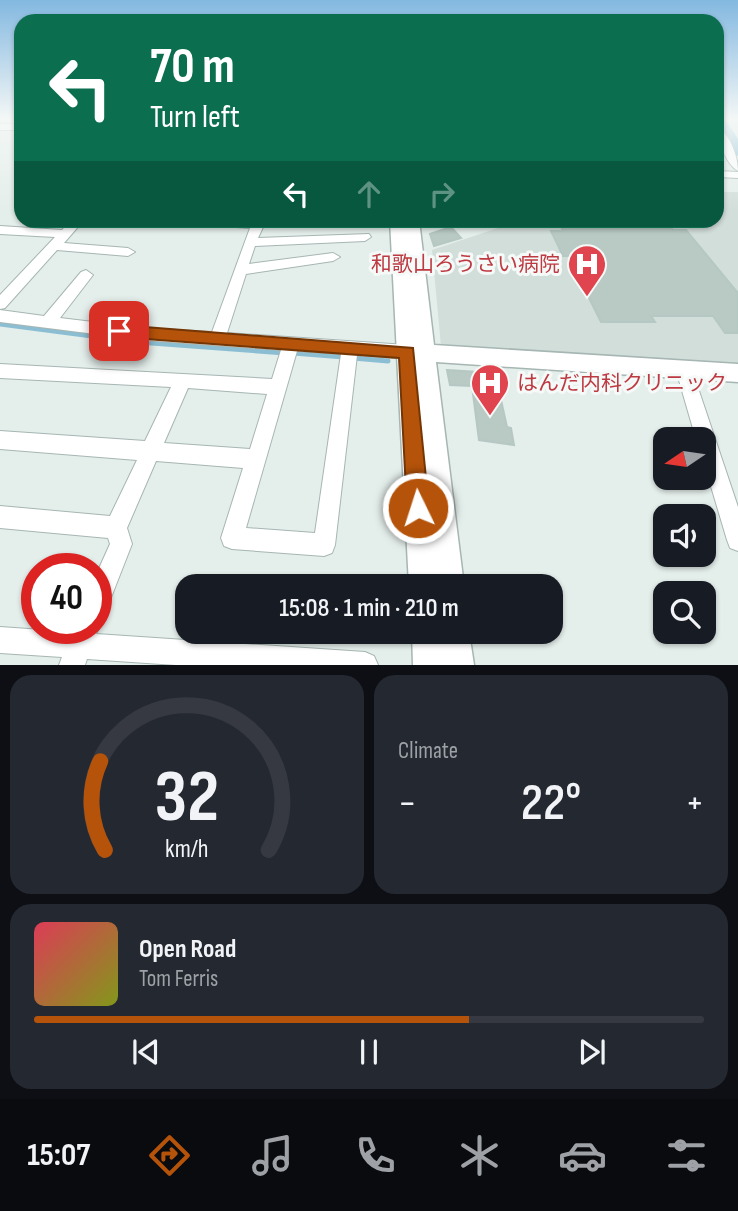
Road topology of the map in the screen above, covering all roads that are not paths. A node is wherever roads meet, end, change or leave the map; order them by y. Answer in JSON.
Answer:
{"nodes":[{"id":1,"x":729,"y":149,"type":"edge"},
{"id":2,"x":738,"y":168,"type":"edge"},
{"id":3,"x":69,"y":228,"type":"edge"},
{"id":4,"x":257,"y":228,"type":"edge"},
{"id":5,"x":398,"y":228,"type":"edge"},
{"id":6,"x":411,"y":228,"type":"edge"},
{"id":7,"x":0,"y":230,"type":"edge"},
{"id":8,"x":58,"y":237,"type":"junction"},
{"id":9,"x":365,"y":237,"type":"dead end"},
{"id":10,"x":250,"y":242,"type":"junction"},
{"id":11,"x":128,"y":252,"type":"dead end"},
{"id":12,"x":334,"y":257,"type":"dead end"},
{"id":13,"x":241,"y":270,"type":"junction"},
{"id":14,"x":86,"y":275,"type":"dead end"},
{"id":15,"x":0,"y":304,"type":"edge"},
{"id":16,"x":0,"y":316,"type":"edge"},
{"id":17,"x":48,"y":322,"type":"junction"},
{"id":18,"x":217,"y":340,"type":"junction"},
{"id":19,"x":289,"y":352,"type":"junction"},
{"id":20,"x":416,"y":353,"type":"junction"},
{"id":21,"x":349,"y":356,"type":"junction"},
{"id":22,"x":684,"y":370,"type":"junction"},
{"id":23,"x":0,"y":371,"type":"edge"},
{"id":24,"x":738,"y":373,"type":"edge"},
{"id":25,"x":183,"y":380,"type":"junction"},
{"id":26,"x":278,"y":387,"type":"junction"},
{"id":27,"x":0,"y":440,"type":"edge"},
{"id":28,"x":149,"y":452,"type":"junction"},
{"id":29,"x":256,"y":459,"type":"junction"},
{"id":30,"x":0,"y":517,"type":"edge"},
{"id":31,"x":116,"y":528,"type":"junction"},
{"id":32,"x":738,"y":540,"type":"edge"},
{"id":33,"x":112,"y":566,"type":"edge"},
{"id":34,"x":424,"y":574,"type":"edge"},
{"id":35,"x":447,"y":574,"type":"edge"},
{"id":36,"x":0,"y":640,"type":"edge"},
{"id":37,"x":428,"y":644,"type":"edge"},
{"id":38,"x":455,"y":644,"type":"edge"},
{"id":39,"x":79,"y":647,"type":"edge"},
{"id":40,"x":194,"y":659,"type":"edge"},
{"id":41,"x":365,"y":665,"type":"edge"},
{"id":42,"x":429,"y":665,"type":"edge"},
{"id":43,"x":457,"y":665,"type":"edge"}],
"edges":[{"from":1,"to":2,"type":"street"},
{"from":3,"to":8,"type":"street"},
{"from":4,"to":10,"type":"street"},
{"from":5,"to":20,"type":"street"},
{"from":6,"to":20,"type":"street"},
{"from":7,"to":8,"type":"street"},
{"from":8,"to":11,"type":"street"},
{"from":8,"to":15,"type":"street"},
{"from":9,"to":10,"type":"street"},
{"from":10,"to":13,"type":"street"},
{"from":12,"to":13,"type":"street"},
{"from":13,"to":18,"type":"street"},
{"from":14,"to":17,"type":"street"},
{"from":16,"to":17,"type":"street"},
{"from":17,"to":18,"type":"street"},
{"from":18,"to":19,"type":"street"},
{"from":19,"to":21,"type":"street"},
{"from":19,"to":26,"type":"street"},
{"from":20,"to":21,"type":"street"},
{"from":20,"to":22,"type":"street"},
{"from":20,"to":34,"type":"street"},
{"from":20,"to":35,"type":"street"},
{"from":21,"to":29,"type":"street"},
{"from":22,"to":24,"type":"street"},
{"from":22,"to":32,"type":"street"},
{"from":23,"to":25,"type":"street"},
{"from":25,"to":26,"type":"street"},
{"from":25,"to":28,"type":"street"},
{"from":26,"to":29,"type":"street"},
{"from":27,"to":28,"type":"street"},
{"from":28,"to":29,"type":"street"},
{"from":28,"to":31,"type":"street"},
{"from":30,"to":31,"type":"street"},
{"from":31,"to":33,"type":"street"},
{"from":36,"to":39,"type":"street"},
{"from":37,"to":42,"type":"street"},
{"from":38,"to":43,"type":"street"},
{"from":39,"to":40,"type":"street"},
{"from":40,"to":41,"type":"street"}]}
